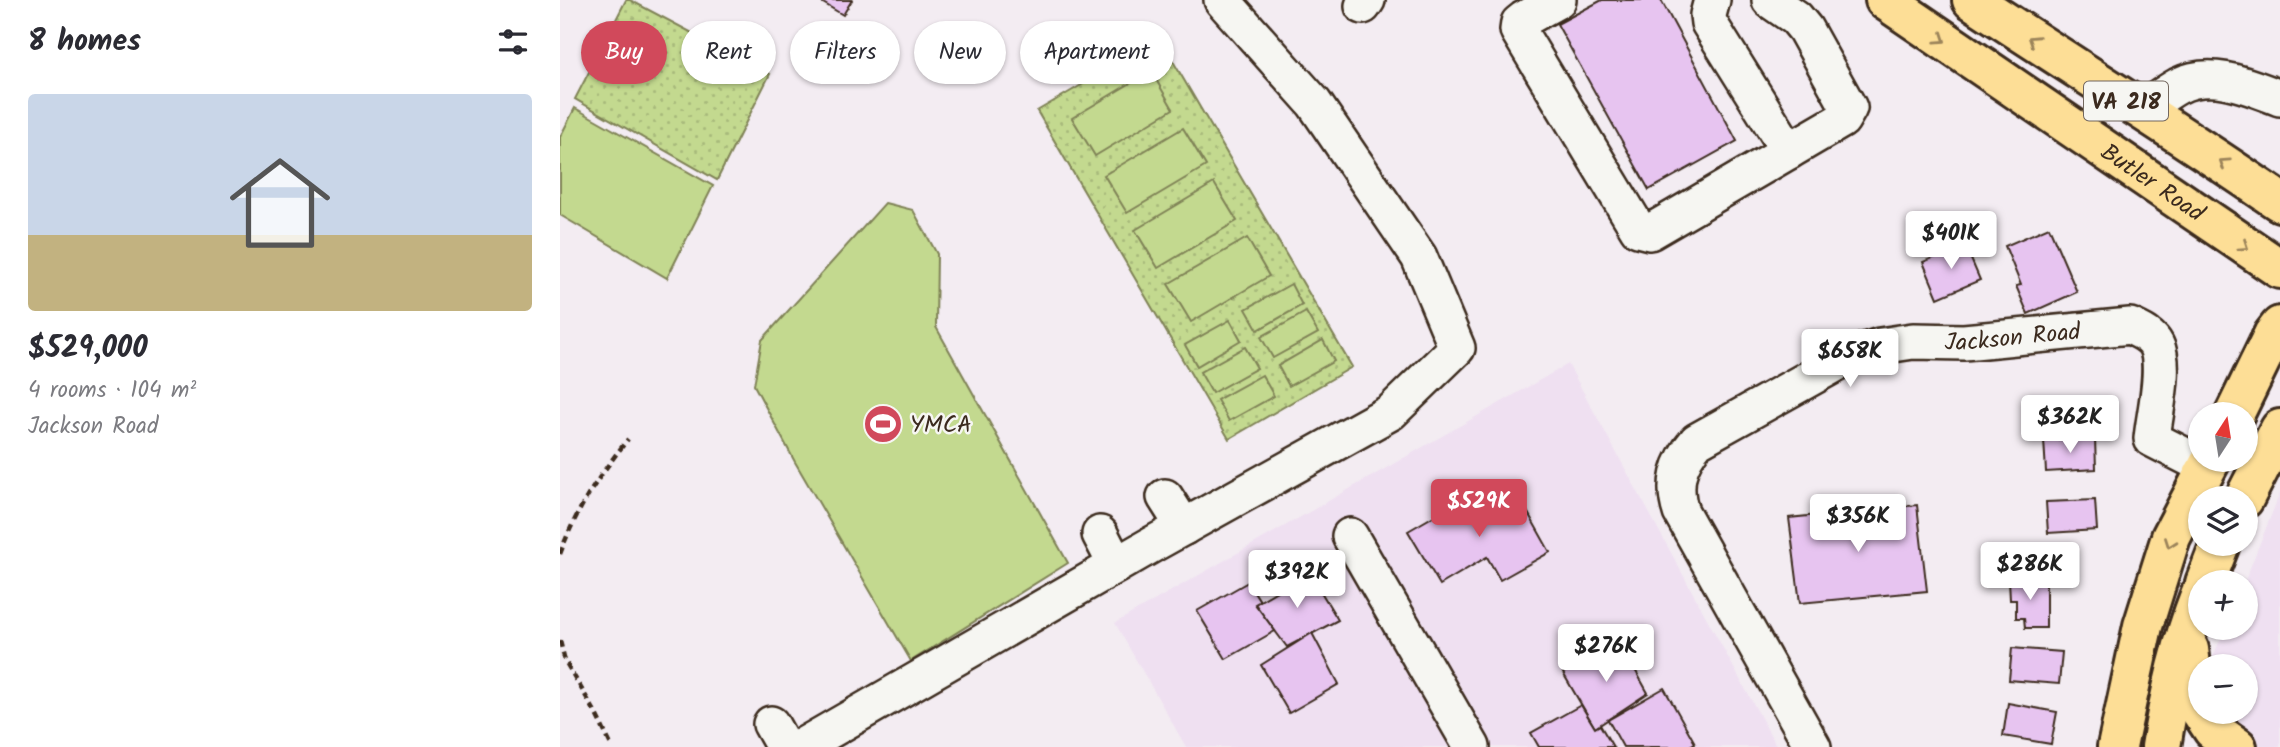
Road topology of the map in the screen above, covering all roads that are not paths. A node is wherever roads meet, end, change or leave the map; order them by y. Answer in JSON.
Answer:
{"nodes":[{"id":1,"x":1222,"y":0,"type":"edge"},
{"id":2,"x":1558,"y":0,"type":"edge"},
{"id":3,"x":1712,"y":0,"type":"edge"},
{"id":4,"x":1770,"y":0,"type":"edge"},
{"id":5,"x":1885,"y":0,"type":"edge"},
{"id":6,"x":1972,"y":0,"type":"edge"},
{"id":7,"x":2280,"y":98,"type":"edge"},
{"id":8,"x":2141,"y":111,"type":"junction"},
{"id":9,"x":1789,"y":151,"type":"junction"},
{"id":10,"x":2280,"y":202,"type":"edge"},
{"id":11,"x":2280,"y":270,"type":"edge"},
{"id":12,"x":2280,"y":326,"type":"edge"},
{"id":13,"x":2240,"y":402,"type":"edge"},
{"id":14,"x":2280,"y":429,"type":"edge"},
{"id":15,"x":2188,"y":454,"type":"edge"},
{"id":16,"x":2204,"y":472,"type":"edge"},
{"id":17,"x":2251,"y":486,"type":"edge"},
{"id":18,"x":1165,"y":497,"type":"dead end"},
{"id":19,"x":1184,"y":527,"type":"junction"},
{"id":20,"x":1100,"y":534,"type":"dead end"},
{"id":21,"x":1350,"y":536,"type":"dead end"},
{"id":22,"x":1116,"y":565,"type":"junction"},
{"id":23,"x":2188,"y":629,"type":"edge"},
{"id":24,"x":2209,"y":724,"type":"edge"},
{"id":25,"x":801,"y":747,"type":"edge"},
{"id":26,"x":1472,"y":747,"type":"edge"},
{"id":27,"x":1813,"y":747,"type":"edge"},
{"id":28,"x":2117,"y":747,"type":"edge"},
{"id":29,"x":2161,"y":747,"type":"edge"},
{"id":30,"x":2237,"y":747,"type":"edge"}],
"edges":[{"from":1,"to":19,"type":"street"},
{"from":2,"to":9,"type":"street"},
{"from":3,"to":9,"type":"street"},
{"from":4,"to":9,"type":"street"},
{"from":5,"to":11,"type":"main road","name":"Butler Road","number":"VA 218","one_way":true},
{"from":8,"to":6,"type":"main road","number":"VA 218","one_way":true},
{"from":7,"to":8,"type":"street"},
{"from":10,"to":8,"type":"main road","number":"VA 218","one_way":true},
{"from":12,"to":13,"type":"main road"},
{"from":14,"to":17,"type":"main road"},
{"from":15,"to":27,"type":"street","name":"Jackson Road"},
{"from":16,"to":28,"type":"main road","one_way":true},
{"from":18,"to":19,"type":"street"},
{"from":19,"to":22,"type":"street"},
{"from":20,"to":22,"type":"street"},
{"from":21,"to":26,"type":"street"},
{"from":22,"to":25,"type":"street"},
{"from":23,"to":29,"type":"main road"},
{"from":24,"to":30,"type":"main road"}]}
